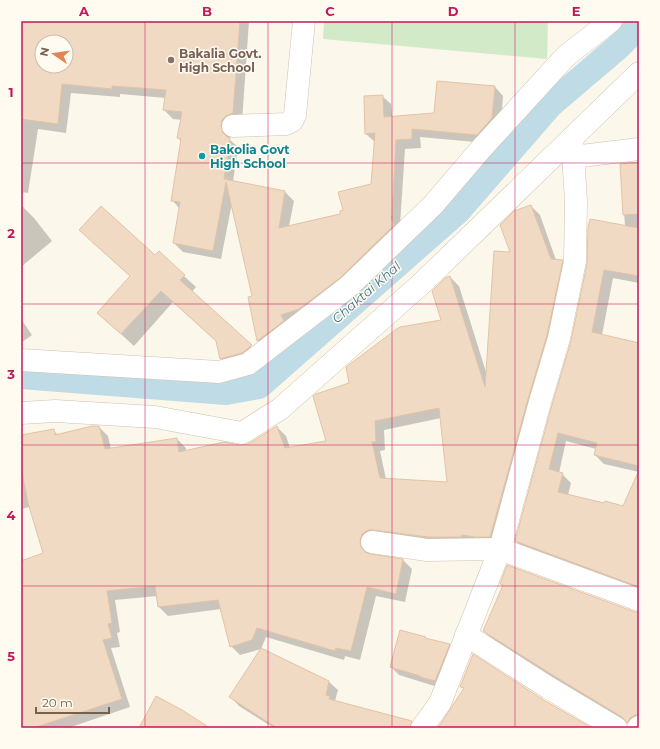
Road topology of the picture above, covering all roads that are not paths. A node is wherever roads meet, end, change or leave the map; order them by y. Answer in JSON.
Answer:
{"nodes":[{"id":1,"x":304,"y":21,"type":"edge"},
{"id":2,"x":611,"y":21,"type":"edge"},
{"id":3,"x":639,"y":73,"type":"edge"},
{"id":4,"x":233,"y":126,"type":"dead end"},
{"id":5,"x":573,"y":147,"type":"junction"},
{"id":6,"x":639,"y":149,"type":"edge"},
{"id":7,"x":21,"y":360,"type":"edge"},
{"id":8,"x":21,"y":413,"type":"edge"},
{"id":9,"x":372,"y":542,"type":"dead end"},
{"id":10,"x":500,"y":549,"type":"junction"},
{"id":11,"x":639,"y":600,"type":"edge"},
{"id":12,"x":466,"y":635,"type":"junction"},
{"id":13,"x":422,"y":728,"type":"edge"},
{"id":14,"x":616,"y":728,"type":"edge"}],
"edges":[{"from":1,"to":4,"type":"street"},
{"from":2,"to":7,"type":"street"},
{"from":3,"to":5,"type":"street"},
{"from":5,"to":6,"type":"street"},
{"from":5,"to":8,"type":"street"},
{"from":5,"to":10,"type":"street"},
{"from":9,"to":10,"type":"street"},
{"from":10,"to":11,"type":"street"},
{"from":10,"to":12,"type":"street"},
{"from":12,"to":13,"type":"street"},
{"from":12,"to":14,"type":"street"}]}
